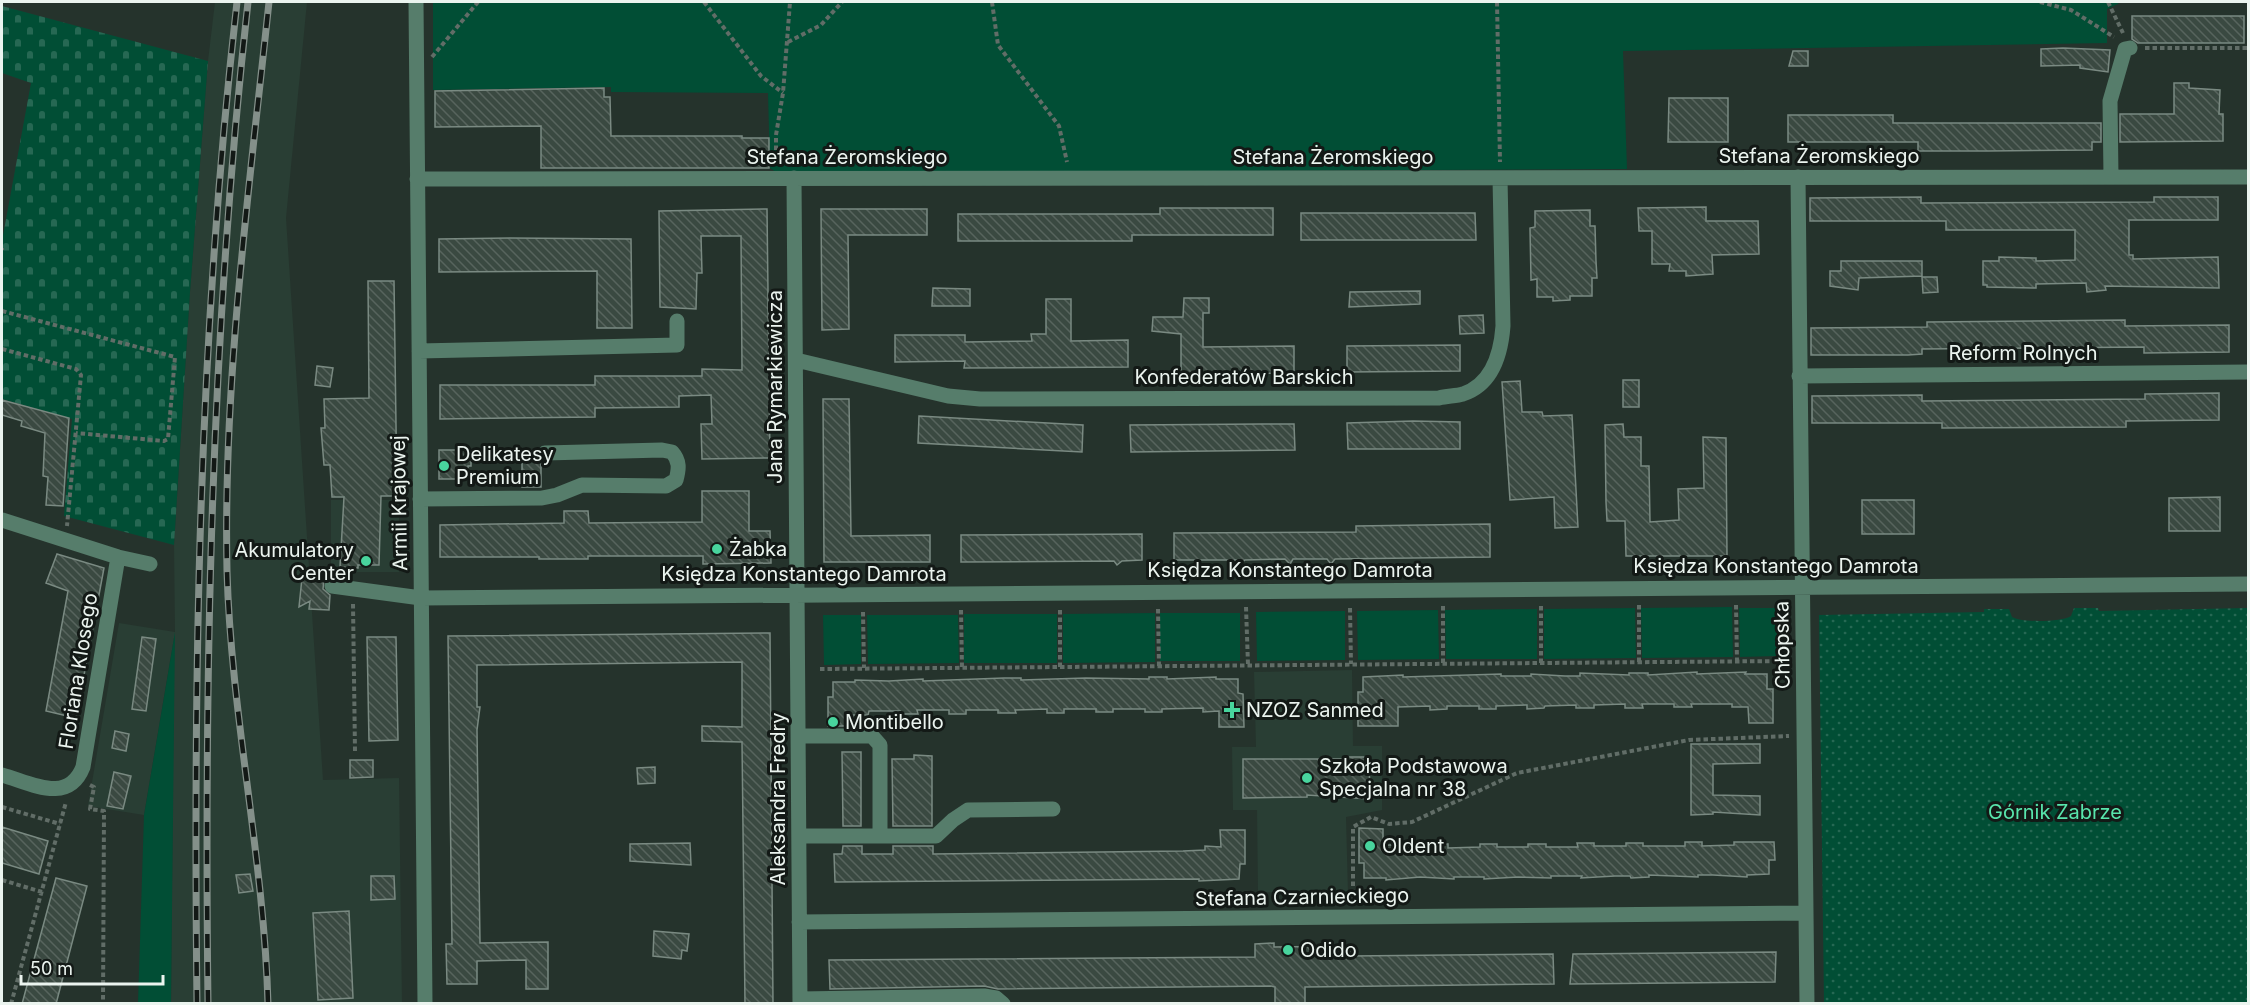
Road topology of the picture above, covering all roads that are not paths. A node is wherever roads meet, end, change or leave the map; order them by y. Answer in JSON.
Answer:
{"nodes":[{"id":1,"x":416,"y":2,"type":"edge"},
{"id":2,"x":2130,"y":48,"type":"road end"},
{"id":3,"x":1797,"y":177,"type":"junction"},
{"id":4,"x":2111,"y":177,"type":"junction"},
{"id":5,"x":2248,"y":177,"type":"edge"},
{"id":6,"x":794,"y":178,"type":"junction"},
{"id":7,"x":1500,"y":178,"type":"junction"},
{"id":8,"x":417,"y":179,"type":"junction"},
{"id":9,"x":677,"y":321,"type":"dead end"},
{"id":10,"x":419,"y":351,"type":"junction"},
{"id":11,"x":796,"y":360,"type":"junction"},
{"id":12,"x":2248,"y":372,"type":"edge"},
{"id":13,"x":1798,"y":376,"type":"junction"},
{"id":14,"x":545,"y":453,"type":"dead end"},
{"id":15,"x":420,"y":499,"type":"junction"},
{"id":16,"x":2,"y":520,"type":"edge"},
{"id":17,"x":118,"y":557,"type":"junction"},
{"id":18,"x":150,"y":564,"type":"dead end"},
{"id":19,"x":2248,"y":584,"type":"edge"},
{"id":20,"x":332,"y":586,"type":"dead end"},
{"id":21,"x":1802,"y":586,"type":"junction"},
{"id":22,"x":798,"y":595,"type":"junction"},
{"id":23,"x":421,"y":598,"type":"junction"},
{"id":24,"x":799,"y":736,"type":"junction"},
{"id":25,"x":2,"y":776,"type":"edge"},
{"id":26,"x":1053,"y":809,"type":"dead end"},
{"id":27,"x":799,"y":836,"type":"junction"},
{"id":28,"x":880,"y":836,"type":"junction"},
{"id":29,"x":1806,"y":913,"type":"junction"},
{"id":30,"x":799,"y":922,"type":"junction"},
{"id":31,"x":800,"y":1001,"type":"edge"},
{"id":32,"x":425,"y":1004,"type":"edge"},
{"id":33,"x":1002,"y":1004,"type":"edge"},
{"id":34,"x":1807,"y":1004,"type":"edge"}],
"edges":[{"from":1,"to":8,"type":"street","name":"Armii Krajowej"},
{"from":2,"to":4,"type":"street"},
{"from":3,"to":4,"type":"street","name":"Stefana Żeromskiego"},
{"from":3,"to":7,"type":"street","name":"Stefana Żeromskiego"},
{"from":3,"to":13,"type":"street","name":"Chłopska"},
{"from":4,"to":5,"type":"street","name":"Stefana Żeromskiego"},
{"from":6,"to":7,"type":"street","name":"Stefana Żeromskiego"},
{"from":6,"to":8,"type":"street","name":"Stefana Żeromskiego"},
{"from":6,"to":11,"type":"street","name":"Jana Rymarkiewicza"},
{"from":7,"to":11,"type":"street","name":"Konfederatów Barskich"},
{"from":8,"to":10,"type":"street","name":"Armii Krajowej"},
{"from":9,"to":10,"type":"street"},
{"from":10,"to":15,"type":"street","name":"Armii Krajowej"},
{"from":11,"to":22,"type":"street","name":"Jana Rymarkiewicza"},
{"from":12,"to":13,"type":"street","name":"Reform Rolnych"},
{"from":13,"to":21,"type":"street","name":"Chłopska"},
{"from":14,"to":15,"type":"street"},
{"from":15,"to":23,"type":"street","name":"Armii Krajowej"},
{"from":16,"to":17,"type":"street"},
{"from":17,"to":18,"type":"street"},
{"from":17,"to":25,"type":"street","name":"Floriana Klosego"},
{"from":19,"to":21,"type":"street","name":"Księdza Konstantego Damrota"},
{"from":20,"to":23,"type":"street","name":"Księdza Konstantego Damrota"},
{"from":21,"to":22,"type":"street","name":"Księdza Konstantego Damrota"},
{"from":21,"to":29,"type":"street","name":"Chłopska"},
{"from":22,"to":23,"type":"street","name":"Księdza Konstantego Damrota"},
{"from":22,"to":24,"type":"street","name":"Aleksandra Fredry"},
{"from":23,"to":32,"type":"street","name":"Armii Krajowej"},
{"from":24,"to":27,"type":"street","name":"Aleksandra Fredry"},
{"from":24,"to":28,"type":"street"},
{"from":26,"to":28,"type":"street"},
{"from":27,"to":28,"type":"street"},
{"from":27,"to":30,"type":"street","name":"Aleksandra Fredry"},
{"from":29,"to":30,"type":"street","name":"Stefana Czarnieckiego"},
{"from":29,"to":34,"type":"street","name":"Chłopska"},
{"from":30,"to":31,"type":"street","name":"Aleksandra Fredry"},
{"from":31,"to":33,"type":"street"}]}
